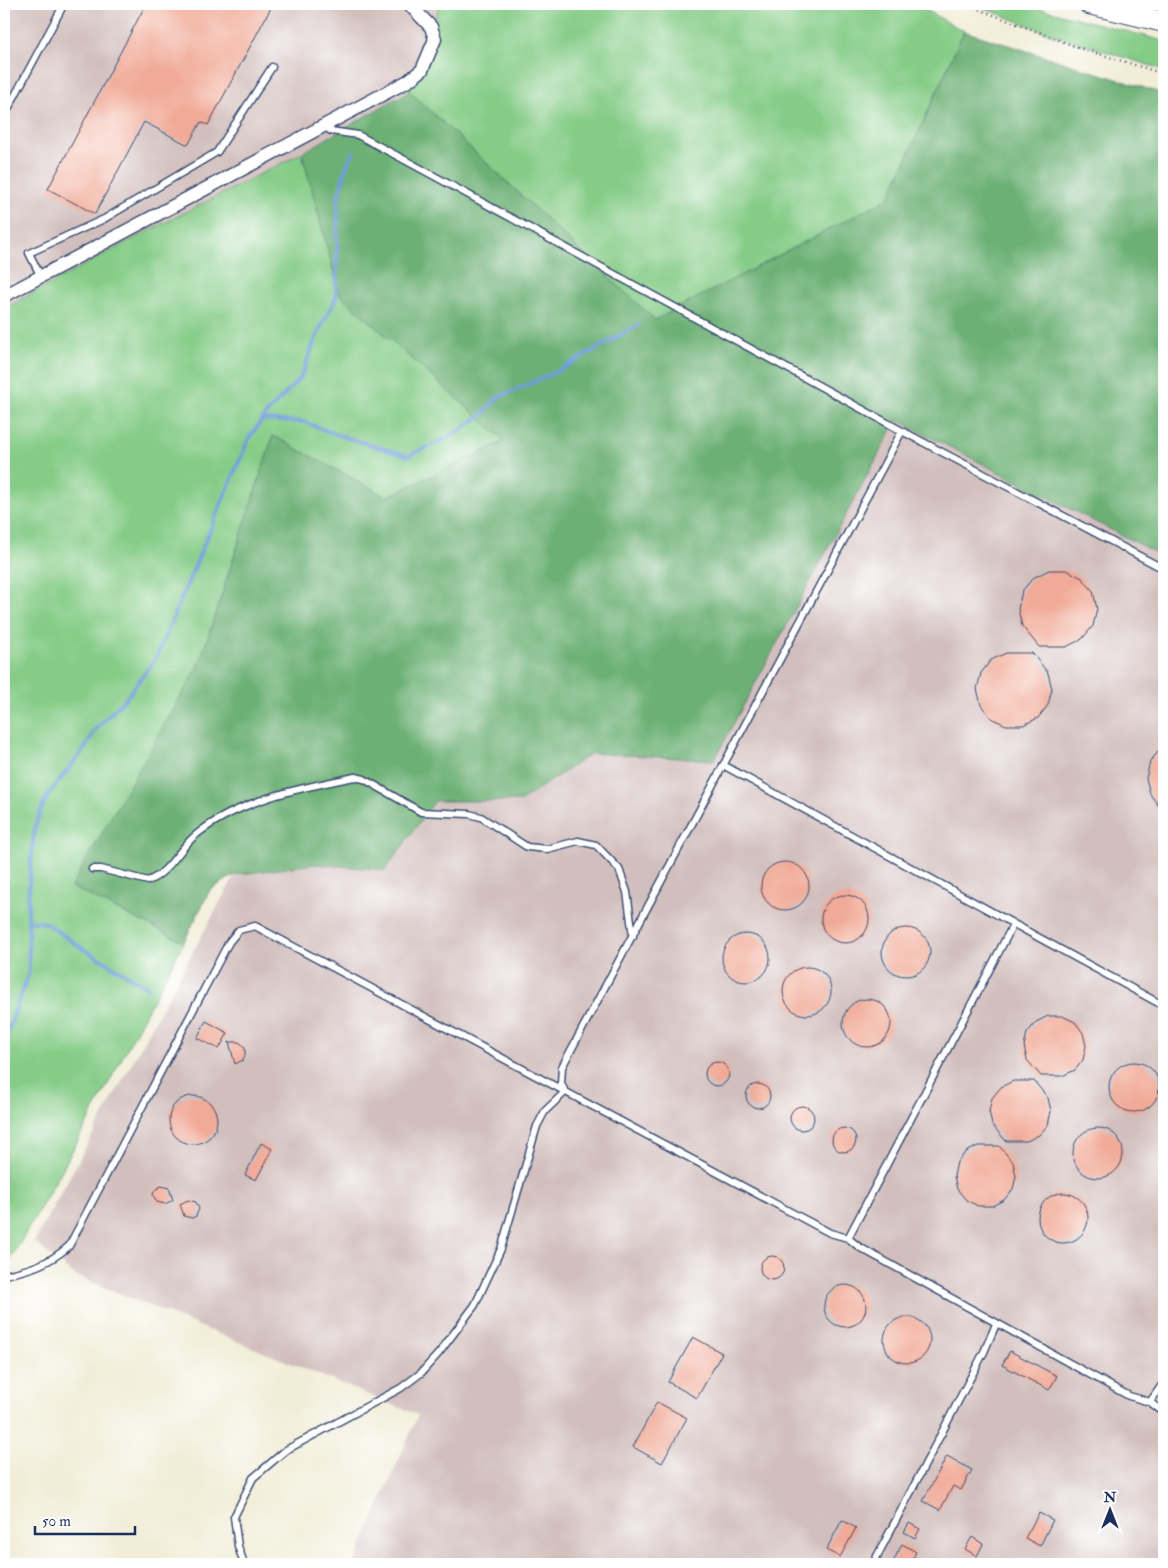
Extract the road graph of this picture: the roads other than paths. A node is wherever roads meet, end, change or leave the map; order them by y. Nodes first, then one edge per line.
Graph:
1 (64, 4) edge
2 (409, 4) edge
3 (1089, 4) edge
4 (1164, 22) edge
5 (272, 67) dead end
6 (4, 116) edge
7 (324, 126) junction
8 (41, 277) junction
9 (4, 296) edge
10 (902, 431) junction
11 (1164, 569) edge
12 (723, 765) junction
13 (92, 869) dead end
14 (1014, 925) junction
15 (633, 937) junction
16 (1164, 1006) edge
17 (565, 1092) junction
18 (848, 1238) junction
19 (4, 1275) edge
20 (996, 1324) junction
21 (1164, 1382) edge
22 (1150, 1402) junction
23 (1164, 1413) edge
24 (244, 1564) edge
25 (873, 1564) edge

1 - 6 lane
2 - 7 street
3 - 4 main road
5 - 8 lane
7 - 8 street
7 - 10 lane
8 - 9 street
10 - 11 lane
10 - 12 lane
12 - 14 lane
12 - 15 lane
13 - 15 lane
14 - 16 lane
14 - 18 lane
15 - 17 lane
17 - 18 lane
17 - 19 lane
17 - 24 lane
18 - 20 lane
20 - 22 lane
20 - 25 lane
21 - 22 lane
22 - 23 lane

